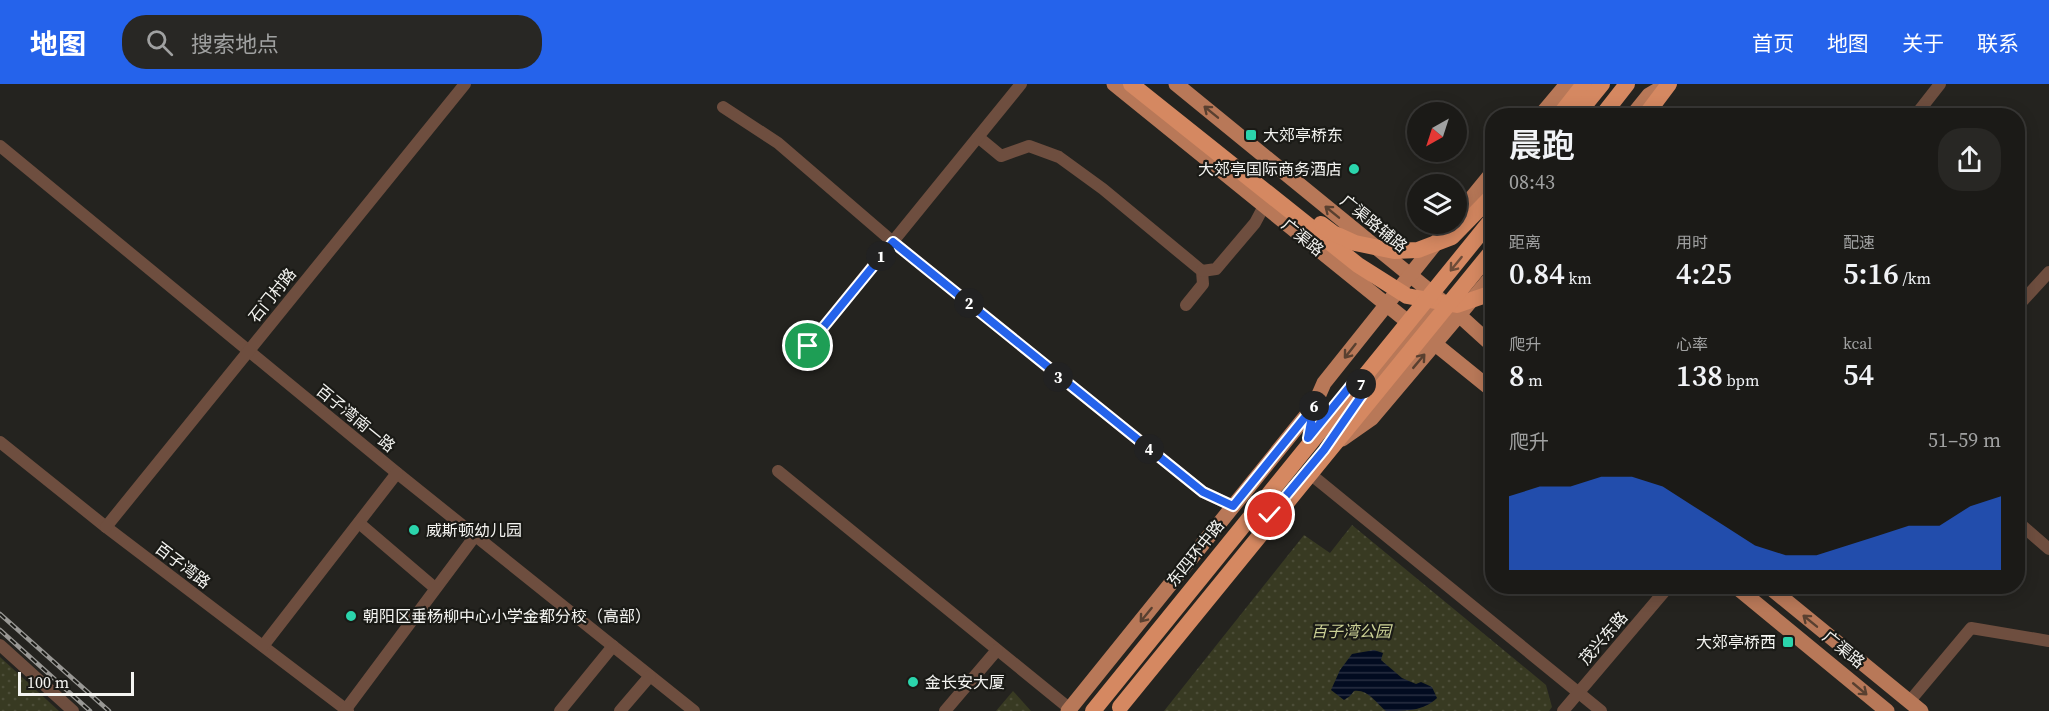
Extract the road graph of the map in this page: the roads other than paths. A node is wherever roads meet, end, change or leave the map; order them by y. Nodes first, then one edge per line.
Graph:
1 (465, 84) edge
2 (1021, 84) edge
3 (1114, 84) edge
4 (1131, 84) edge
5 (1146, 84) edge
6 (1176, 84) edge
7 (1567, 84) edge
8 (1584, 84) edge
9 (1602, 84) edge
10 (1627, 84) edge
11 (1668, 84) edge
12 (1940, 84) edge
13 (723, 108) dead end
14 (1547, 108) edge
15 (1565, 108) edge
16 (1582, 108) edge
17 (1608, 108) edge
18 (1638, 108) edge
19 (1651, 108) edge
20 (1921, 108) edge
21 (978, 137) junction
22 (0, 146) edge
23 (1485, 182) edge
24 (1485, 203) edge
25 (1467, 204) edge
26 (1264, 206) joint
27 (1485, 228) edge
28 (1443, 234) edge
29 (893, 242) junction
30 (1311, 244) junction
31 (1352, 257) junction
32 (1485, 260) edge
33 (1202, 271) junction
34 (2049, 272) edge
35 (1410, 276) junction
36 (1485, 284) edge
37 (1396, 292) junction
38 (1434, 294) junction
39 (1485, 295) edge
40 (2025, 300) edge
41 (1186, 305) dead end
42 (1386, 305) junction
43 (1459, 315) junction
44 (1415, 317) junction
45 (1485, 339) edge
46 (1434, 343) junction
47 (808, 346) dead end
48 (248, 351) junction
49 (1361, 383) junction
50 (1485, 384) edge
51 (1314, 406) junction
52 (1350, 434) junction
53 (1308, 438) junction
54 (0, 442) edge
55 (1324, 450) junction
56 (778, 471) dead end
57 (398, 473) junction
58 (1314, 477) junction
59 (1233, 506) junction
60 (358, 523) junction
61 (106, 527) junction
62 (2025, 528) edge
63 (475, 536) junction
64 (2049, 549) edge
65 (435, 588) junction
66 (1662, 594) edge
67 (1745, 594) edge
68 (1778, 594) edge
69 (2049, 641) edge
70 (0, 645) edge
71 (262, 646) junction
72 (613, 646) junction
73 (997, 650) junction
74 (650, 676) junction
75 (1578, 692) junction
76 (1915, 706) edge
77 (347, 710) edge
78 (1069, 710) edge
79 (73, 711) edge
80 (560, 711) edge
81 (620, 711) edge
82 (694, 711) edge
83 (945, 711) edge
84 (1086, 711) edge
85 (1093, 711) edge
86 (1109, 711) edge
87 (1116, 711) edge
88 (1126, 711) edge
89 (1563, 711) edge
90 (1601, 711) edge
91 (1887, 711) edge

1 - 48 street, 石门村路
2 - 21 street
3 - 30 main road, 广渠路
4 - 39 highway, 广渠路, bridge
5 - 24 highway, 广渠路, bridge
35 -> 6 main road, 广渠路辅路
7 - 14 main road
8 - 15 highway
9 - 16 highway
10 - 17 highway
11 - 18 main road
11 - 19 highway
12 - 20 street
13 - 29 street
21 - 29 street
21 - 33 street
22 - 48 street, 百子湾南一路
23 - 25 main road
26 - 31 main road
26 - 33 street
27 -> 85 highway, 东四环中路, bridge
28 - 35 main road, 东四环中路
29 - 47 street
29 - 59 street
30 - 31 main road
30 - 42 main road, 广渠路
31 - 37 main road
32 - 87 highway, bridge
33 - 41 street
34 - 40 street
35 - 37 main road, 东四环中路
35 - 38 main road
36 - 43 main road
37 - 42 main road, 东四环中路
37 - 44 main road
38 - 43 main road
38 - 44 main road, 东四环中路
42 - 44 main road, 广渠路
42 -> 51 main road, 东四环中路
43 - 44 main road
43 - 45 main road
43 - 46 main road
44 - 46 main road, 广渠路
44 - 49 main road, 东四环中路
46 - 50 main road, 广渠路
52 -> 46 main road
48 - 57 street, 百子湾南一路
48 - 61 street, 石门村路
49 - 53 main road, 东四环中路
49 - 55 main road, 东四环中路
51 - 53 main road
51 - 59 main road, 东四环中路
52 - 55 main road
52 - 58 street
53 - 84 main road, 东四环中路
54 - 61 street, 百子湾路
55 - 86 main road, 东四环中路
56 - 73 street
57 - 60 street
57 - 63 street, 百子湾南一路
58 - 75 street
58 - 88 street
59 -> 78 main road, 东四环中路
60 - 65 street
60 - 71 street
61 - 71 street, 百子湾路
62 - 64 street
63 - 65 street
63 - 72 street, 百子湾南一路
65 - 77 street
66 - 75 street, 茂兴东路
67 -> 91 main road, 广渠路
76 -> 68 main road, 广渠路
69 - 76 street
70 - 79 street
71 - 77 street, 百子湾路
72 - 74 street, 百子湾南一路
72 - 80 street
73 - 78 street
73 - 83 street
74 - 81 street
74 - 82 street, 百子湾南一路
75 - 89 street, 茂兴东路
75 - 90 street

